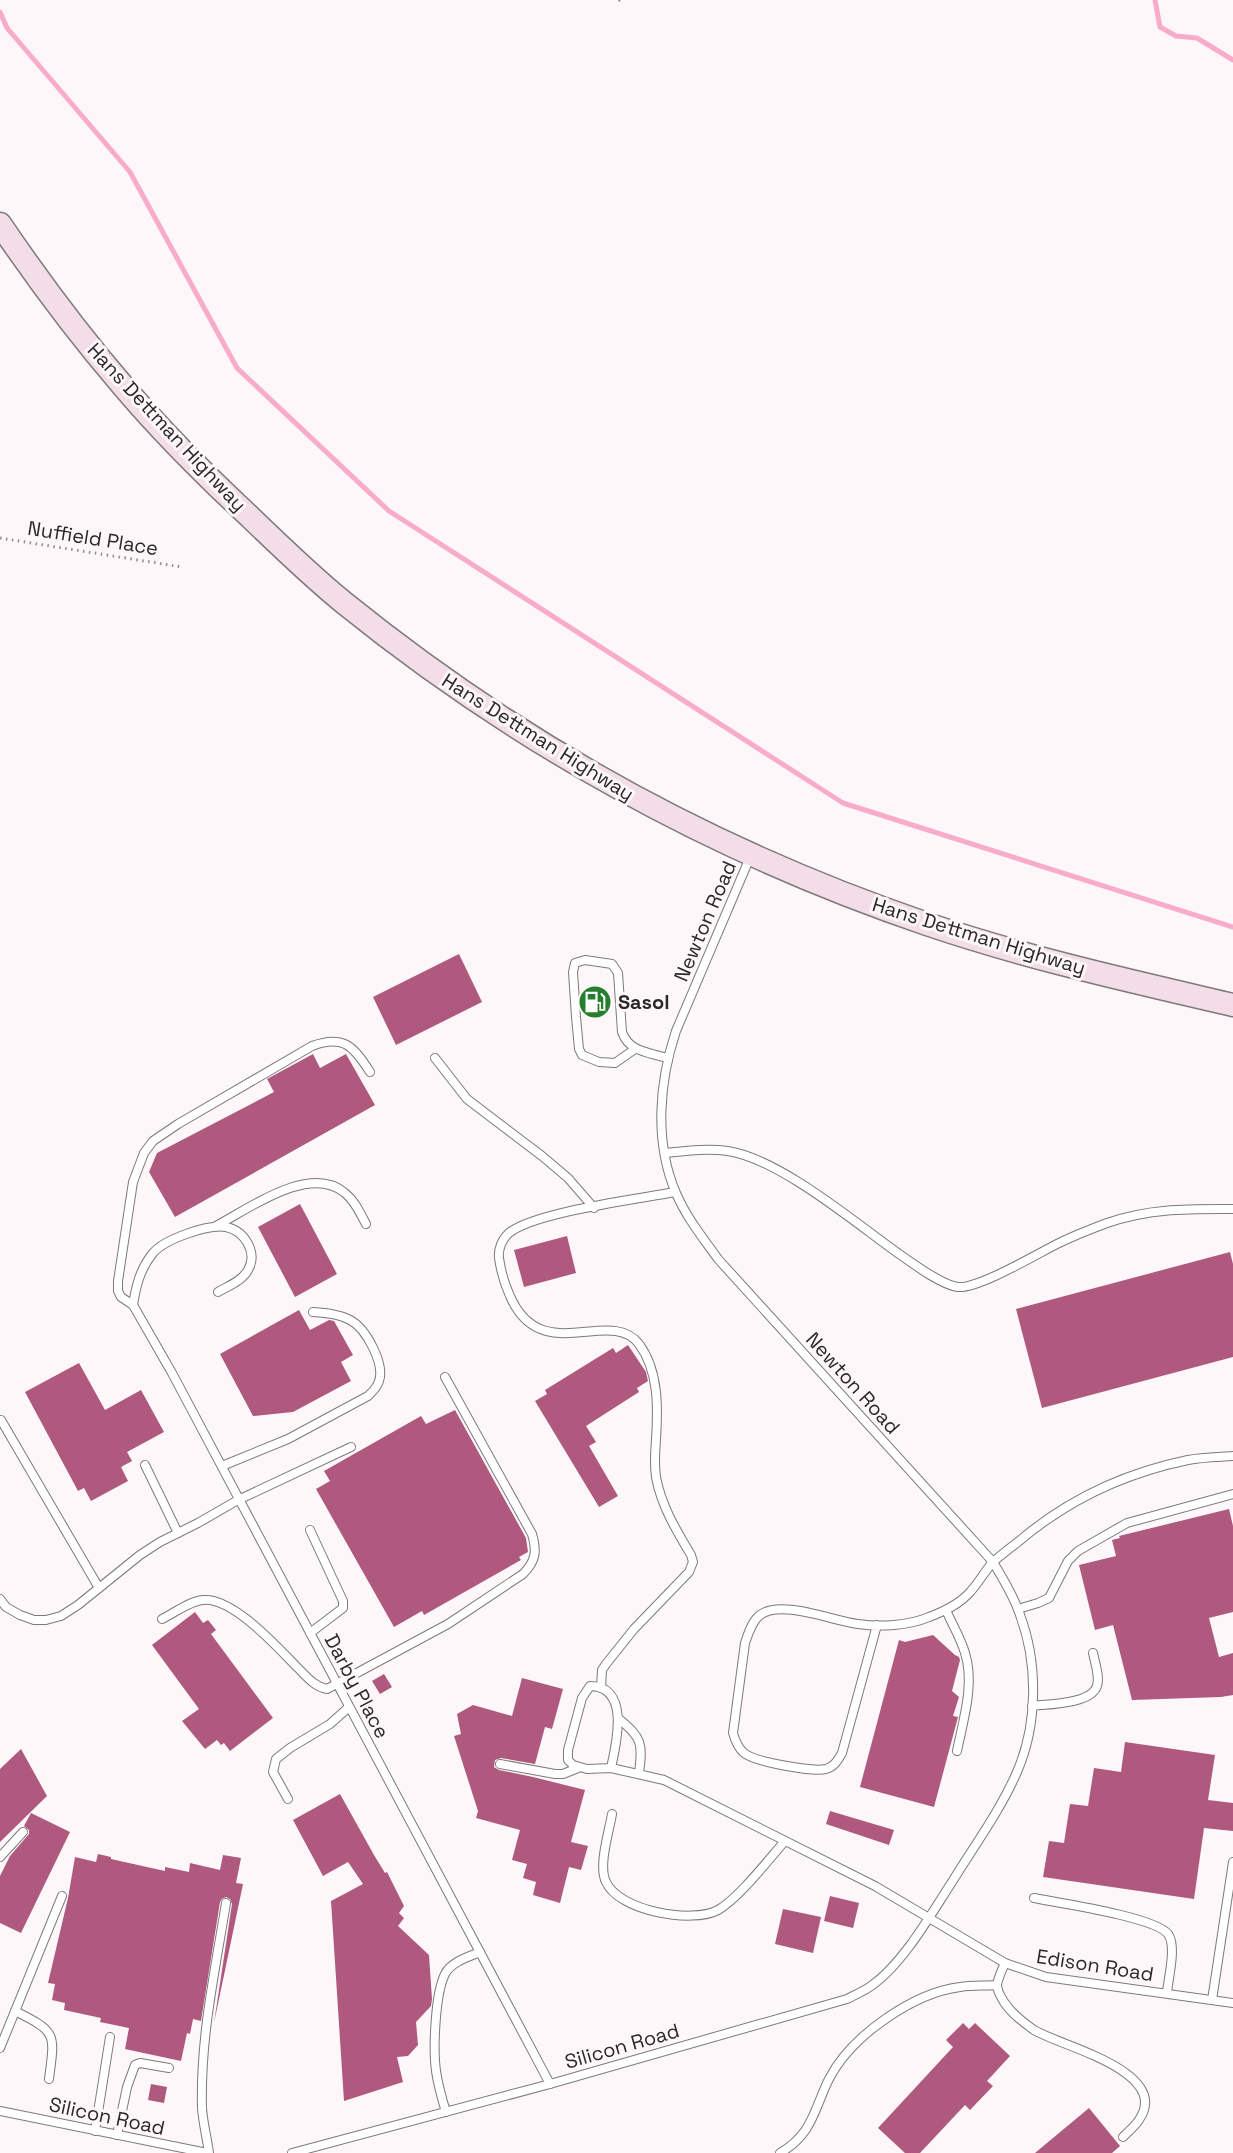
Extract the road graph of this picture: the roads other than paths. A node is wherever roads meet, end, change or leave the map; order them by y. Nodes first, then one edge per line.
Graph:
1 (0, 224) edge
2 (751, 855) junction
3 (1233, 1005) edge
4 (635, 1049) junction
5 (435, 1058) dead end
6 (667, 1058) junction
7 (370, 1072) dead end
8 (664, 1153) junction
9 (675, 1192) junction
10 (594, 1208) junction
11 (1233, 1209) edge
12 (366, 1224) dead end
13 (215, 1227) junction
14 (218, 1292) dead end
15 (133, 1305) junction
16 (313, 1312) dead end
17 (445, 1377) dead end
18 (1, 1420) edge
19 (351, 1447) dead end
20 (1233, 1456) edge
21 (145, 1465) dead end
22 (222, 1467) junction
23 (1233, 1494) edge
24 (238, 1500) junction
25 (310, 1530) dead end
26 (178, 1533) junction
27 (993, 1562) junction
28 (99, 1588) junction
29 (0, 1599) edge
30 (1018, 1609) junction
31 (946, 1611) junction
32 (162, 1619) dead end
33 (877, 1625) junction
34 (310, 1633) junction
35 (1093, 1653) dead end
36 (338, 1685) junction
37 (601, 1688) junction
38 (1032, 1706) junction
39 (349, 1707) junction
40 (618, 1718) junction
41 (957, 1752) dead end
42 (500, 1764) dead end
43 (578, 1767) junction
44 (611, 1768) junction
45 (639, 1773) junction
46 (288, 1799) dead end
47 (612, 1814) dead end
48 (23, 1832) dead end
49 (785, 1841) junction
50 (0, 1857) edge
51 (1233, 1862) edge
52 (62, 1896) dead end
53 (1034, 1898) dead end
54 (226, 1903) dead end
55 (928, 1918) junction
56 (480, 1952) junction
57 (1005, 1963) junction
58 (997, 1985) junction
59 (1167, 1994) junction
60 (1212, 2000) junction
61 (1233, 2003) edge
62 (15, 2011) junction
63 (110, 2037) dead end
64 (0, 2048) edge
65 (169, 2068) dead end
66 (49, 2079) dead end
67 (550, 2084) junction
68 (0, 2111) edge
69 (446, 2112) junction
70 (95, 2131) junction
71 (117, 2135) junction
72 (1123, 2136) dead end
73 (321, 2149) edge
74 (174, 2150) edge
75 (208, 2153) edge
76 (292, 2153) edge
77 (780, 2153) edge

1 - 2 street, Hans Dettman Highway
2 - 3 street, Hans Dettman Highway
2 - 6 lane, Newton Road
4 - 4 lane
4 - 6 lane
5 - 10 lane
6 - 8 lane, Newton Road
7 - 15 lane, Darby Place
8 - 9 lane, Newton Road
8 - 11 lane
9 - 10 lane
9 - 27 lane, Newton Road
10 - 37 lane
12 - 13 lane
13 - 14 lane
13 - 15 lane
15 - 22 lane, Darby Place
16 - 22 lane
17 - 36 lane
18 - 28 lane
19 - 24 lane
20 - 27 lane
21 - 26 lane
22 - 24 lane, Darby Place
23 - 30 lane
24 - 26 lane
24 - 34 lane, Darby Place
25 - 34 lane
26 - 28 lane
27 - 30 lane, Newton Road
27 - 31 lane
28 - 29 lane
30 - 38 lane, Newton Road
31 - 33 lane
31 - 41 lane
32 - 36 lane
33 - 33 lane
34 - 36 lane, Darby Place
35 - 38 lane
36 - 39 lane, Darby Place
37 - 40 lane
37 - 43 lane
38 - 55 lane, Newton Road
39 - 46 lane
39 - 56 lane, Darby Place
40 - 44 lane
40 - 45 lane
42 - 43 lane, Edison Road
43 - 44 lane, Edison Road
44 - 45 lane, Edison Road
45 - 49 lane, Edison Road
47 - 49 lane
48 - 50 lane
49 - 55 lane, Edison Road
51 - 60 lane
52 - 62 lane
53 - 59 lane
54 - 75 lane
55 - 57 lane, Edison Road
55 - 67 lane, Silicon Road
56 - 67 lane, Darby Place
56 - 69 lane
57 - 58 lane
57 - 59 lane, Edison Road
58 - 72 lane
58 - 77 lane
59 - 60 lane, Edison Road
60 - 61 lane, Edison Road
62 - 64 lane
62 - 66 lane
63 - 70 lane
65 - 71 lane
67 - 69 lane, Silicon Road
68 - 70 lane, Silicon Road
69 - 73 lane, Silicon Road
70 - 71 lane, Silicon Road
71 - 74 lane, Silicon Road
73 - 76 lane, Silicon Road
74 - 75 lane, Silicon Road

